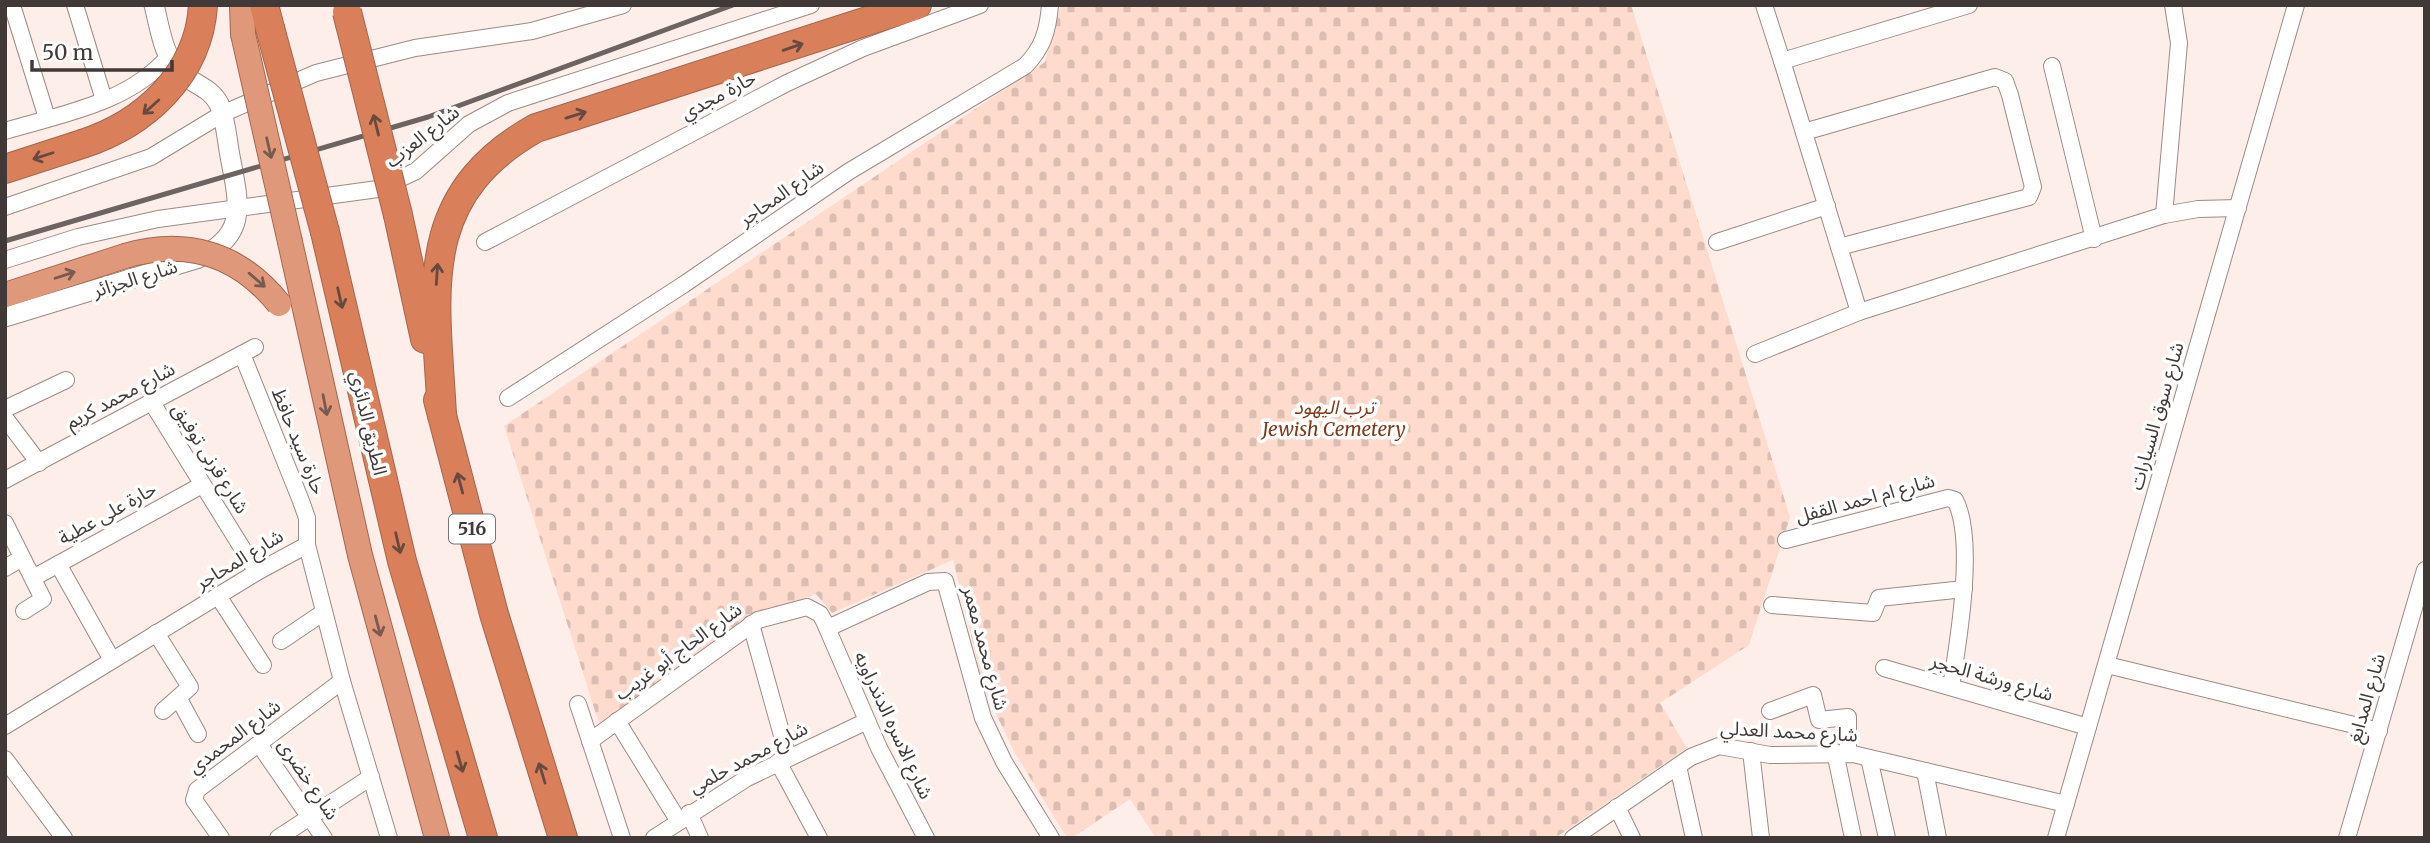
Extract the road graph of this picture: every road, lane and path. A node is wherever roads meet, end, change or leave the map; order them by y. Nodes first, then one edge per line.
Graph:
1 (12, 5) edge
2 (75, 5) edge
3 (154, 5) edge
4 (203, 5) edge
5 (242, 5) edge
6 (623, 5) edge
7 (811, 5) edge
8 (917, 5) edge
9 (980, 5) edge
10 (1050, 5) edge
11 (1764, 5) edge
12 (1969, 5) edge
13 (2173, 5) edge
14 (2296, 5) edge
15 (346, 9) edge
16 (267, 17) edge
17 (169, 56) junction
18 (1782, 61) junction
19 (2052, 66) dead end
20 (104, 100) junction
21 (222, 114) junction
22 (47, 118) junction
23 (5, 131) edge
24 (1804, 132) junction
25 (5, 169) edge
26 (1827, 206) junction
27 (5, 207) edge
28 (240, 208) junction
29 (2238, 208) junction
30 (2164, 215) junction
31 (2094, 239) junction
32 (485, 242) dead end
33 (1717, 242) dead end
34 (1839, 247) junction
35 (5, 260) edge
36 (5, 295) edge
37 (1860, 312) junction
38 (5, 317) edge
39 (248, 351) joint
40 (1755, 354) dead end
41 (317, 362) junction
42 (66, 380) dead end
43 (508, 398) dead end
44 (151, 401) junction
45 (5, 408) edge
46 (442, 415) junction
47 (5, 418) edge
48 (39, 463) junction
49 (5, 480) edge
50 (202, 485) junction
51 (5, 523) edge
52 (1786, 540) dead end
53 (307, 545) junction
54 (22, 558) junction
55 (58, 564) junction
56 (5, 568) edge
57 (2425, 570) edge
58 (257, 572) junction
59 (33, 578) junction
60 (1964, 589) junction
61 (218, 596) junction
62 (1772, 605) dead end
63 (24, 611) dead end
64 (324, 611) junction
65 (751, 624) junction
66 (828, 628) junction
67 (156, 633) junction
68 (281, 641) dead end
69 (112, 660) junction
70 (263, 665) dead end
71 (2108, 665) junction
72 (1884, 668) dead end
73 (342, 681) junction
74 (1951, 687) junction
75 (179, 699) junction
76 (578, 704) dead end
77 (163, 711) dead end
78 (1770, 711) dead end
79 (617, 721) junction
80 (867, 721) junction
81 (5, 726) edge
82 (2088, 727) junction
83 (2379, 731) junction
84 (198, 734) dead end
85 (590, 741) junction
86 (259, 744) junction
87 (1751, 751) junction
88 (1842, 753) junction
89 (1869, 758) junction
90 (5, 759) edge
91 (783, 760) junction
92 (1678, 766) junction
93 (1925, 771) junction
94 (371, 776) junction
95 (2066, 804) junction
96 (1617, 807) junction
97 (309, 817) junction
98 (683, 817) junction
99 (1580, 836) edge
100 (64, 838) edge
101 (221, 838) edge
102 (278, 838) edge
103 (324, 838) edge
104 (390, 838) edge
105 (437, 838) edge
106 (483, 838) edge
107 (563, 838) edge
108 (622, 838) edge
109 (654, 838) edge
110 (700, 838) edge
111 (819, 838) edge
112 (926, 838) edge
113 (1051, 838) edge
114 (1632, 838) edge
115 (1694, 838) edge
116 (1761, 838) edge
117 (1853, 838) edge
118 (1887, 838) edge
119 (1938, 838) edge
120 (2056, 838) edge
121 (2347, 838) edge

1 - 22 street
2 - 20 street
3 - 17 street
4 -> 25 highway, bridge
5 -> 41 highway, bridge
6 - 21 street
7 - 28 street, شارع العزب
46 -> 8 highway
9 - 32 street, حارة مجدي
10 - 43 street, شارع المحاجر
11 - 18 street
12 - 18 street
13 - 30 street
14 - 29 street, شارع سوق السيارات
46 -> 15 highway, 516, bridge
16 -> 106 highway, الطريق الدائري, bridge
17 - 20 street
17 - 21 street
18 - 24 street
19 - 31 street
20 - 22 street
21 - 27 street
21 - 28 street
22 - 23 street
24 - 26 street
24 - 34 street
26 - 33 street
26 - 34 street
28 - 35 street, شارع العزب
28 - 38 street, شارع الجزائر
29 - 30 street
29 - 71 street, شارع سوق السيارات
30 - 31 street
31 - 37 street
34 - 37 street
36 -> 41 highway, bridge
37 - 40 street
39 - 44 street, شارع محمد كريم
39 - 53 street, حارة سيد حافظ
41 -> 105 highway
42 - 45 street
44 - 48 street, شارع محمد كريم
44 - 50 street, شارع قرنى توفيق
107 -> 46 highway, 516
47 - 48 street
48 - 49 street, شارع محمد كريم
50 - 55 street, حارة على عطية
50 - 58 street, شارع قرنى توفيق
51 - 54 street
52 - 60 street, شارع ام احمد القفل
53 - 58 street, شارع المحاجر
53 - 64 street, شارع المحاجر
54 - 56 street
54 - 59 street
55 - 59 street, حارة على عطية
55 - 69 street
57 - 83 street, شارع المدابغ
58 - 61 street, شارع المحاجر
59 - 63 street
60 - 62 street
60 - 74 street
61 - 67 street, شارع المحاجر
61 - 70 street
64 - 68 street
64 - 73 street, شارع المحاجر
65 - 66 street, شارع الحاج أبو غريب
65 - 79 street, شارع الحاج أبو غريب
65 - 91 street
66 - 80 street, شارع الاسره الدندراويه
66 - 113 street, شارع محمد معمر
67 - 69 street, شارع المحاجر
67 - 75 street
69 - 81 street, شارع المحاجر
71 - 82 street, شارع سوق السيارات
71 - 83 street
72 - 74 street, شارع ورشة الحجر
73 - 86 street, شارع المحمدي
73 - 94 street, شارع المحاجر
74 - 82 street, شارع ورشة الحجر
75 - 77 street
75 - 84 street
76 - 85 street
78 - 88 street
79 - 85 street, شارع الحاج أبو غريب
79 - 98 street
80 - 91 street, شارع محمد حلمي
80 - 112 street, شارع الاسره الدندراويه
82 - 95 street, شارع سوق السيارات
83 - 121 street, شارع المدابغ
85 - 108 street
86 - 97 street, شارع خضرى
86 - 101 street, شارع المحمدي
87 - 88 street, شارع محمد العدلي
87 - 92 street, شارع محمد العدلي
87 - 116 street
88 - 89 street, شارع محمد العدلي
88 - 117 street
89 - 93 street, شارع محمد العدلي
89 - 118 street
90 - 100 street
91 - 98 street, شارع محمد حلمي
91 - 111 street
92 - 96 street, شارع محمد العدلي
92 - 115 street
93 - 95 street, شارع محمد العدلي
93 - 119 street
94 - 97 street
94 - 104 street, شارع المحاجر
95 - 120 street, شارع سوق السيارات
96 - 99 street, شارع محمد العدلي
96 - 114 street
97 - 102 street
97 - 103 street, شارع خضرى
98 - 109 street, شارع محمد حلمي
98 - 110 street

